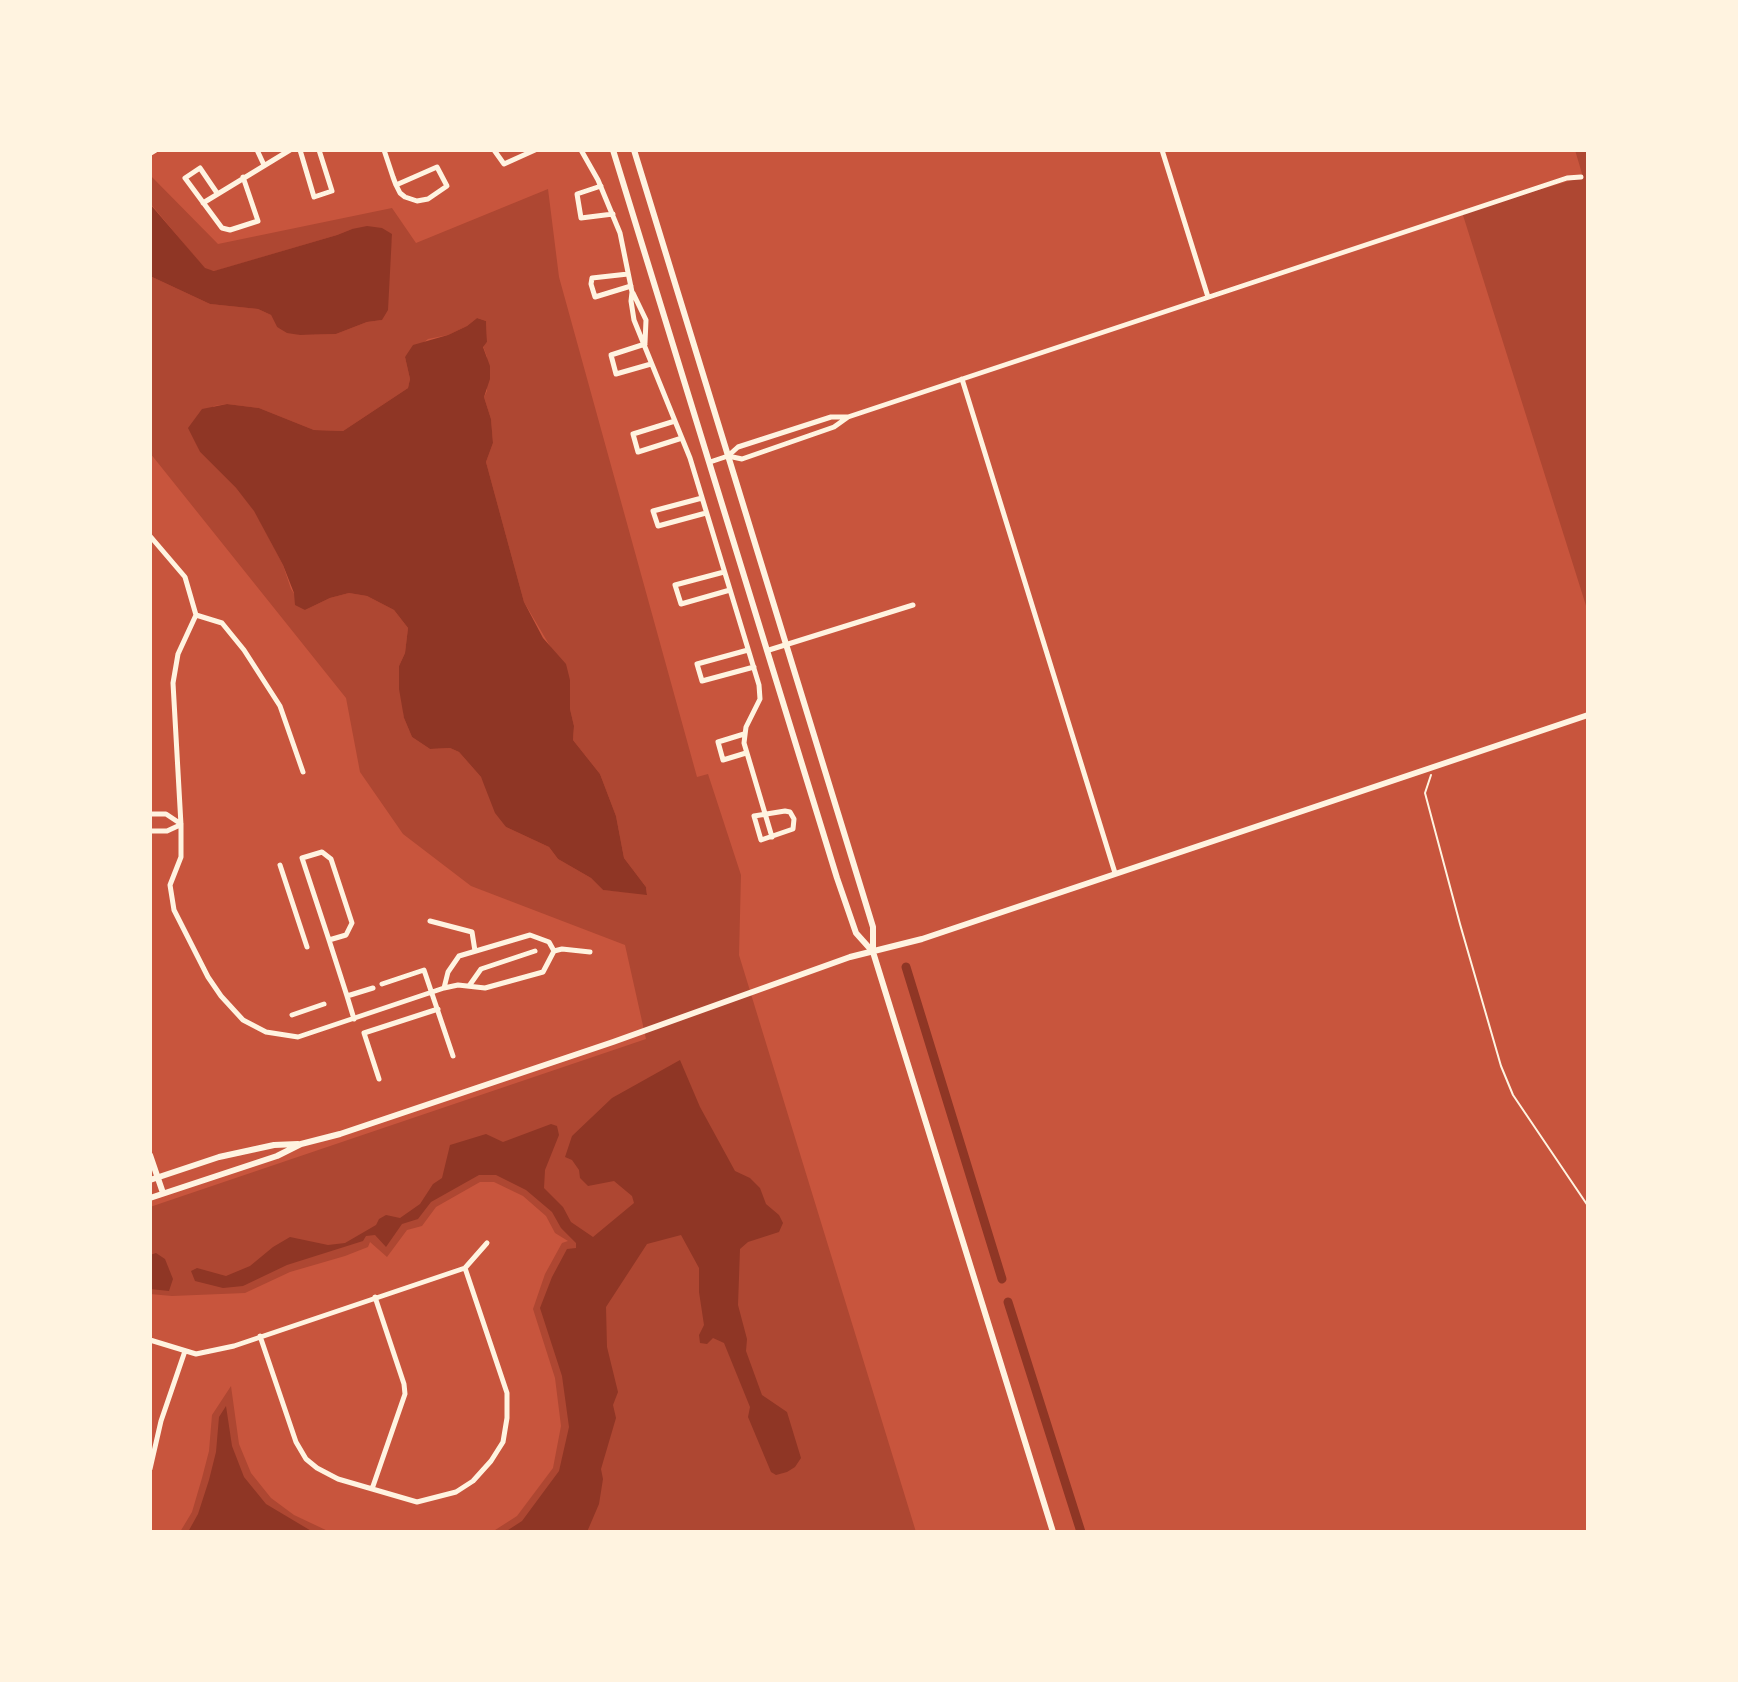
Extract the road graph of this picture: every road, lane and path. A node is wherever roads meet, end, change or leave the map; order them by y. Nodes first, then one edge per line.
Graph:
1 (257, 150) edge
2 (290, 150) edge
3 (300, 150) edge
4 (319, 150) edge
5 (384, 150) edge
6 (494, 150) edge
7 (516, 150) edge
8 (535, 150) edge
9 (581, 150) edge
10 (613, 150) edge
11 (634, 150) edge
12 (280, 152) edge
13 (1162, 152) edge
14 (520, 158) junction
15 (264, 165) junction
16 (243, 177) junction
17 (1581, 177) dead end
18 (396, 185) junction
19 (601, 186) junction
20 (217, 193) junction
21 (203, 203) junction
22 (613, 214) junction
23 (628, 274) junction
24 (632, 289) junction
25 (1208, 297) junction
26 (645, 344) junction
27 (651, 364) junction
28 (962, 379) junction
29 (848, 417) junction
30 (675, 421) junction
31 (682, 438) junction
32 (728, 456) junction
33 (710, 462) junction
34 (702, 498) junction
35 (706, 513) junction
36 (150, 536) edge
37 (724, 572) junction
38 (730, 590) junction
39 (913, 605) dead end
40 (196, 615) junction
41 (787, 644) junction
42 (748, 650) junction
43 (769, 650) junction
44 (754, 667) junction
45 (1588, 715) edge
46 (744, 734) junction
47 (746, 753) junction
48 (1434, 767) junction
49 (303, 772) dead end
50 (765, 813) junction
51 (150, 814) edge
52 (181, 825) junction
53 (150, 831) edge
54 (772, 837) junction
55 (280, 865) dead end
56 (1115, 873) junction
57 (430, 921) dead end
58 (329, 940) junction
59 (307, 947) dead end
60 (475, 951) junction
61 (535, 951) dead end
62 (554, 951) junction
63 (590, 952) dead end
64 (873, 952) junction
65 (382, 984) dead end
66 (469, 986) junction
67 (373, 988) dead end
68 (444, 988) junction
69 (432, 993) junction
70 (347, 996) junction
71 (324, 1004) dead end
72 (438, 1009) junction
73 (292, 1015) dead end
74 (354, 1019) junction
75 (453, 1056) dead end
76 (379, 1079) dead end
77 (301, 1144) junction
78 (150, 1155) edge
79 (154, 1179) edge
80 (163, 1193) junction
81 (150, 1198) edge
82 (1588, 1206) edge
83 (487, 1243) dead end
84 (465, 1268) junction
85 (375, 1297) junction
86 (260, 1336) junction
87 (150, 1340) edge
88 (185, 1351) junction
89 (150, 1469) edge
90 (372, 1489) junction
91 (1053, 1532) edge

1 - 15 street
2 - 12 street
3 - 4 street
5 - 18 street
6 - 14 street
7 - 14 street
8 - 14 street
9 - 19 street
10 - 33 street
11 - 32 street
12 - 15 street
13 - 25 street
15 - 16 street
16 - 20 street
16 - 21 street
17 - 25 street
18 - 18 street
19 - 22 street
19 - 22 street
20 - 21 street
20 - 21 street
22 - 23 street
23 - 24 street
23 - 24 street
24 - 26 street
24 - 26 street
25 - 28 street
26 - 27 street
26 - 27 street
27 - 30 street
28 - 29 street
28 - 56 street
29 - 32 street
29 - 32 street
30 - 31 street
30 - 31 street
31 - 34 street
32 - 33 street
32 - 41 street
33 - 43 street
34 - 35 street
34 - 35 street
35 - 37 street
36 - 40 street
37 - 38 street
37 - 38 street
38 - 42 street
39 - 41 street
40 - 49 street
40 - 52 street
41 - 43 street
41 - 64 street
42 - 44 street
42 - 44 street
43 - 64 street
44 - 46 street
45 - 48 street
46 - 47 street
46 - 47 street
47 - 50 street
48 - 56 street
48 - 82 path
50 - 54 street
50 - 54 street
50 - 54 street
51 - 52 street
52 - 53 street
52 - 74 street
55 - 59 street
56 - 64 street
57 - 60 street
58 - 58 street
58 - 70 street
60 - 62 street
60 - 68 street
61 - 66 street
62 - 63 street
62 - 66 street
64 - 77 street
64 - 91 street
65 - 69 street
66 - 68 street
67 - 70 street
68 - 69 street
69 - 72 street
69 - 74 street
70 - 74 street
71 - 73 street
72 - 75 street
72 - 76 street
77 - 79 street
77 - 80 street
78 - 79 street
79 - 80 street
80 - 81 street
83 - 84 street
84 - 85 street
84 - 90 street
85 - 86 street
85 - 90 street
86 - 88 street
86 - 90 street
87 - 88 street
88 - 89 street

